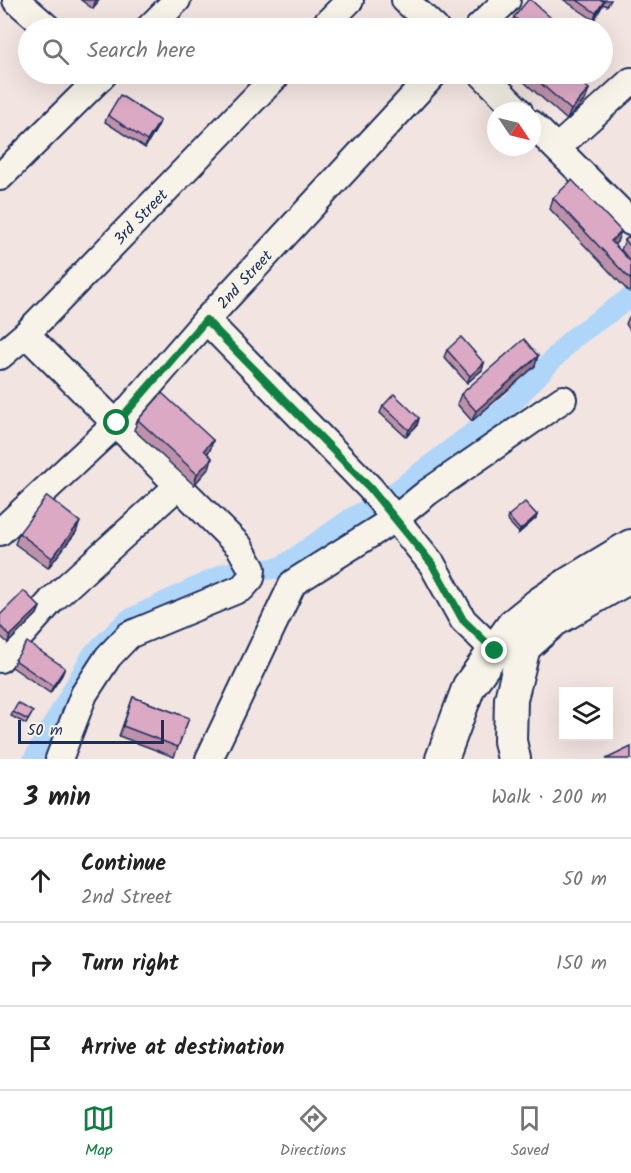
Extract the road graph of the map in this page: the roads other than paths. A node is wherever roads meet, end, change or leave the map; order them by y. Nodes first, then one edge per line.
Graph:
1 (16, 0) edge
2 (177, 0) edge
3 (350, 0) edge
4 (405, 0) edge
5 (507, 0) edge
6 (37, 18) edge
7 (159, 18) edge
8 (332, 18) edge
9 (424, 18) edge
10 (488, 18) edge
11 (631, 81) edge
12 (92, 84) edge
13 (268, 84) edge
14 (425, 84) edge
15 (492, 84) edge
16 (510, 102) edge
17 (541, 133) edge
18 (557, 148) junction
19 (0, 177) edge
20 (631, 222) edge
21 (206, 320) junction
22 (26, 334) junction
23 (0, 356) edge
24 (562, 399) dead end
25 (117, 423) junction
26 (178, 484) junction
27 (392, 514) junction
28 (0, 532) edge
29 (631, 546) edge
30 (631, 576) edge
31 (495, 651) junction
32 (0, 659) edge
33 (59, 759) edge
34 (209, 759) edge
35 (442, 759) edge
36 (514, 759) edge

1 - 6 street
2 - 7 street
3 - 8 street
4 - 9 street
5 - 10 street
11 - 18 street
12 - 19 street
13 - 22 street, 3rd Street
14 - 21 street, 2nd Street
15 - 16 street
17 - 18 street
18 - 20 street
21 - 25 street, 2nd Street
21 - 27 street
22 - 23 street, 3rd Street
22 - 25 street
24 - 27 street
25 - 26 street
25 - 28 street, 2nd Street
26 - 32 street
26 - 33 street
27 - 31 street
27 - 34 street
29 - 31 main road
30 - 36 main road
31 - 35 main road

